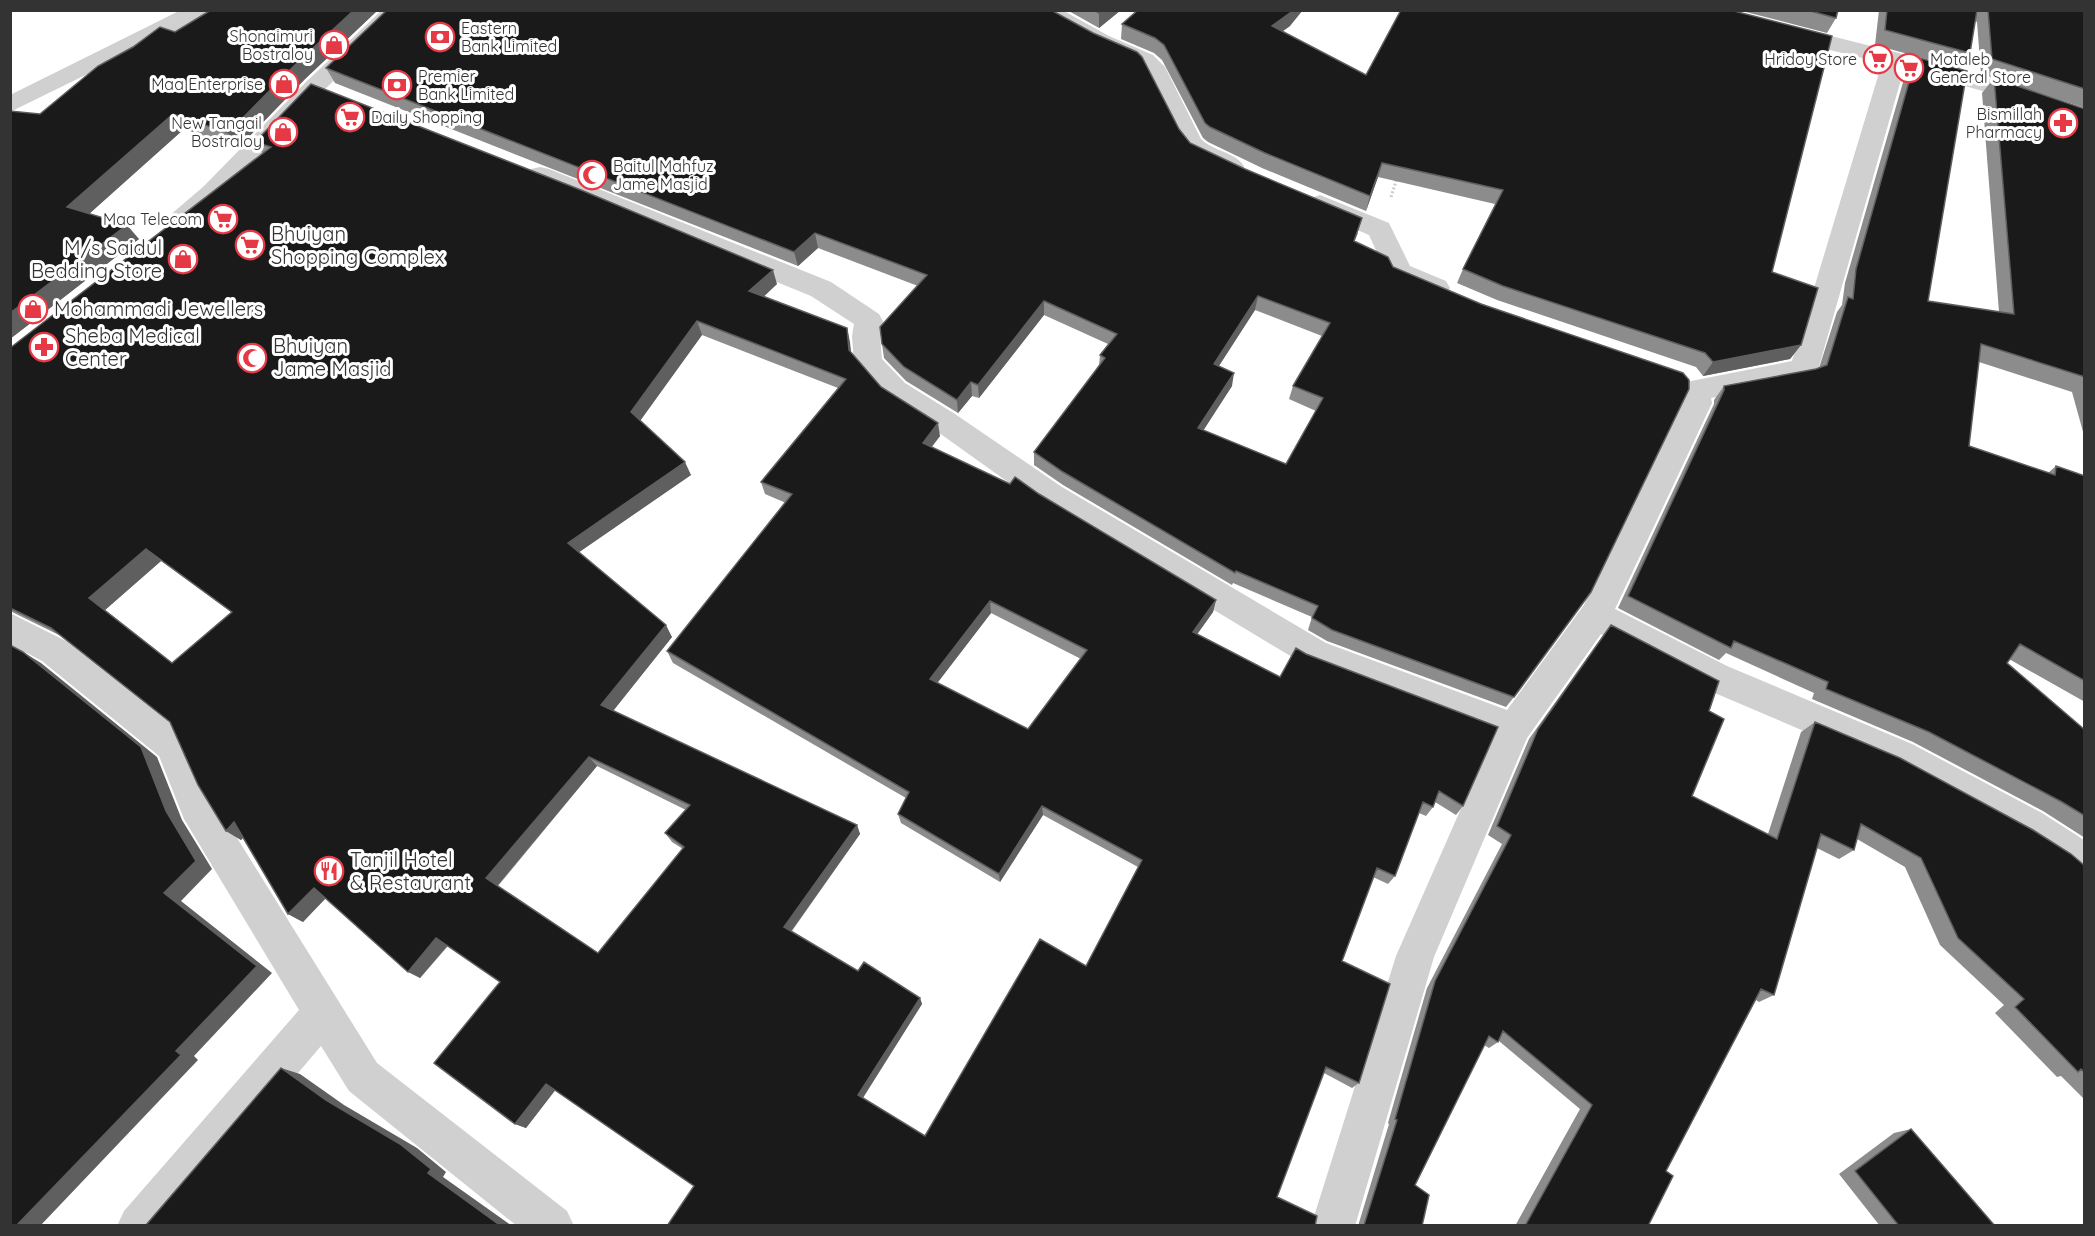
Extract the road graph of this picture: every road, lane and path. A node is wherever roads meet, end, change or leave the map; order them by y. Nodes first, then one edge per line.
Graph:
1 (200, 10) edge
2 (396, 10) edge
3 (1044, 10) edge
4 (1698, 10) edge
5 (1895, 59) junction
6 (315, 86) junction
7 (347, 99) edge
8 (10, 105) edge
9 (2085, 117) edge
10 (510, 163) edge
11 (1252, 176) edge
12 (1397, 176) edge
13 (1293, 193) edge
14 (1380, 229) junction
15 (162, 237) edge
16 (1453, 295) edge
17 (1596, 615) junction
18 (10, 627) edge
19 (1514, 728) junction
20 (2085, 864) edge
21 (323, 1012) junction
22 (140, 1226) edge
23 (552, 1226) edge
24 (1333, 1226) edge

1 - 8 street
2 - 6 street
3 - 11 street
4 - 5 street
5 - 9 street
5 - 17 street
6 - 7 street
6 - 15 street
10 - 19 street
12 - 14 path
13 - 14 street
14 - 16 street
17 - 19 street
17 - 20 street
18 - 21 street
19 - 24 street
21 - 22 street
21 - 23 street

